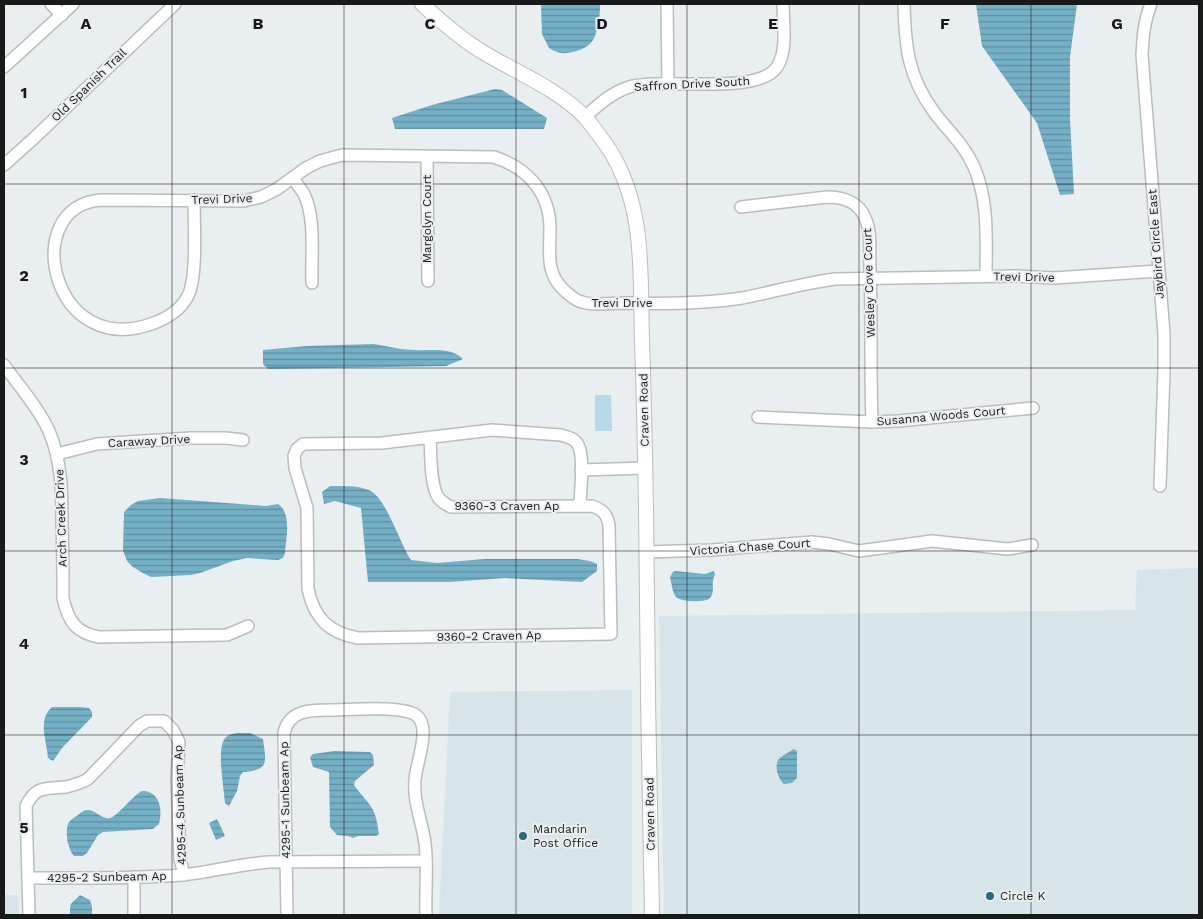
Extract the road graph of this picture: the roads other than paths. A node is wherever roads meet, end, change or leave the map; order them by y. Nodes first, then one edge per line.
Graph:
1 (51, 4) edge
2 (73, 4) edge
3 (175, 4) edge
4 (422, 4) edge
5 (667, 4) edge
6 (783, 4) edge
7 (904, 4) edge
8 (1151, 4) edge
9 (62, 15) junction
10 (4, 67) edge
11 (668, 84) junction
12 (585, 117) junction
13 (427, 157) junction
14 (4, 165) edge
15 (293, 178) junction
16 (194, 200) junction
17 (741, 207) dead end
18 (1158, 271) junction
19 (986, 276) junction
20 (870, 278) junction
21 (428, 281) dead end
22 (312, 283) dead end
23 (641, 303) junction
24 (4, 365) edge
25 (1033, 408) dead end
26 (758, 417) dead end
27 (872, 422) junction
28 (430, 437) junction
29 (243, 440) dead end
30 (57, 454) junction
31 (645, 468) junction
32 (581, 470) junction
33 (1160, 486) dead end
34 (580, 506) junction
35 (1032, 546) dead end
36 (646, 552) junction
37 (248, 626) dead end
38 (426, 861) junction
39 (286, 862) junction
40 (184, 875) junction
41 (134, 877) junction
42 (28, 878) junction
43 (29, 915) edge
44 (134, 915) edge
45 (287, 915) edge
46 (426, 915) edge
47 (652, 915) edge

1 - 9 street
2 - 9 street
3 - 14 street, Old Spanish Trail
4 - 12 street, Craven Road
5 - 11 street
6 - 11 street, Saffron Drive South
7 - 19 street
8 - 18 street, Jaybird Circle East
9 - 10 street
11 - 12 street, Saffron Drive South
12 - 23 street, Craven Road
13 - 15 street, Trevi Drive
13 - 21 street, Margolyn Court
13 - 23 street, Trevi Drive
15 - 16 street, Trevi Drive
15 - 22 street
16 - 16 street, Trevi Drive
17 - 20 street, Wesley Cove Court
18 - 19 street, Trevi Drive
18 - 33 street, Jaybird Circle East
19 - 20 street, Trevi Drive
20 - 23 street, Trevi Drive
20 - 27 street, Wesley Cove Court
23 - 31 street, Craven Road
24 - 30 street, Arch Creek Drive
25 - 27 street, Susanna Woods Court
26 - 27 street, Susanna Woods Court
28 - 32 street, 9360-2 Craven Ap
28 - 34 street, 9360-3 Craven Ap
28 - 34 street, 9360-2 Craven Ap
29 - 30 street, Caraway Drive
30 - 37 street, Arch Creek Drive
31 - 32 street
31 - 36 street, Craven Road
32 - 34 street, 9360-2 Craven Ap
35 - 36 street, Victoria Chase Court
36 - 47 street, Craven Road
38 - 39 street, 4295-2 Sunbeam Ap
38 - 39 street, 4295-1 Sunbeam Ap
38 - 46 street, 4295-1 Sunbeam Ap
39 - 40 street, 4295-2 Sunbeam Ap
39 - 45 street, 4295-1 Sunbeam Ap
40 - 41 street, 4295-2 Sunbeam Ap
40 - 42 street, 4295-4 Sunbeam Ap
41 - 42 street, 4295-2 Sunbeam Ap
41 - 44 street
42 - 43 street, 4295-4 Sunbeam Ap

